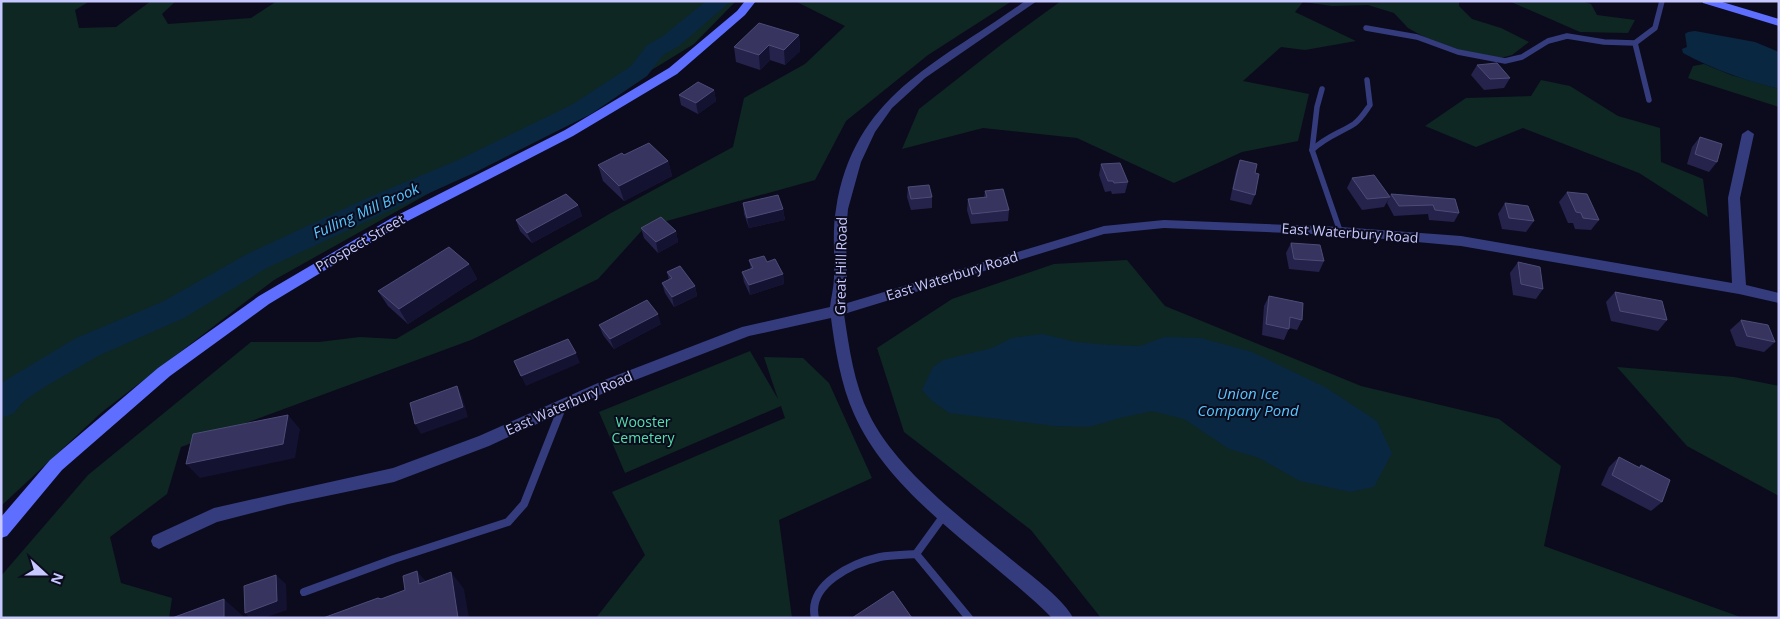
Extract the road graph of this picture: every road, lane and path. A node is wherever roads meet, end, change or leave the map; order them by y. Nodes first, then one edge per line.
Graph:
1 (751, 1) edge
2 (1032, 1) edge
3 (1662, 1) edge
4 (1707, 1) edge
5 (1779, 23) edge
6 (1366, 28) dead end
7 (1635, 43) junction
8 (1366, 80) dead end
9 (1322, 89) dead end
10 (1649, 100) dead end
11 (1748, 134) dead end
12 (1312, 150) junction
13 (1340, 231) junction
14 (1739, 288) junction
15 (1779, 298) edge
16 (837, 311) junction
17 (563, 405) junction
18 (945, 514) junction
19 (1, 530) edge
20 (159, 541) dead end
21 (916, 554) junction
22 (304, 592) dead end
23 (815, 618) edge
24 (969, 618) edge
25 (1064, 618) edge

1 - 19 main road, Prospect Street
2 - 16 street, Great Hill Road
3 - 7 lane
4 - 5 main road
6 - 7 lane
7 - 10 lane
8 - 12 lane
9 - 12 lane
11 - 14 street
12 - 13 lane
13 - 14 street, East Waterbury Road
13 - 16 street, East Waterbury Road
14 - 15 street, East Waterbury Road
16 - 17 street, East Waterbury Road
16 - 18 street, Great Hill Road
17 - 20 street, East Waterbury Road
17 - 22 lane
18 - 21 lane
18 - 25 street, Great Hill Road
21 - 23 lane
21 - 24 lane

